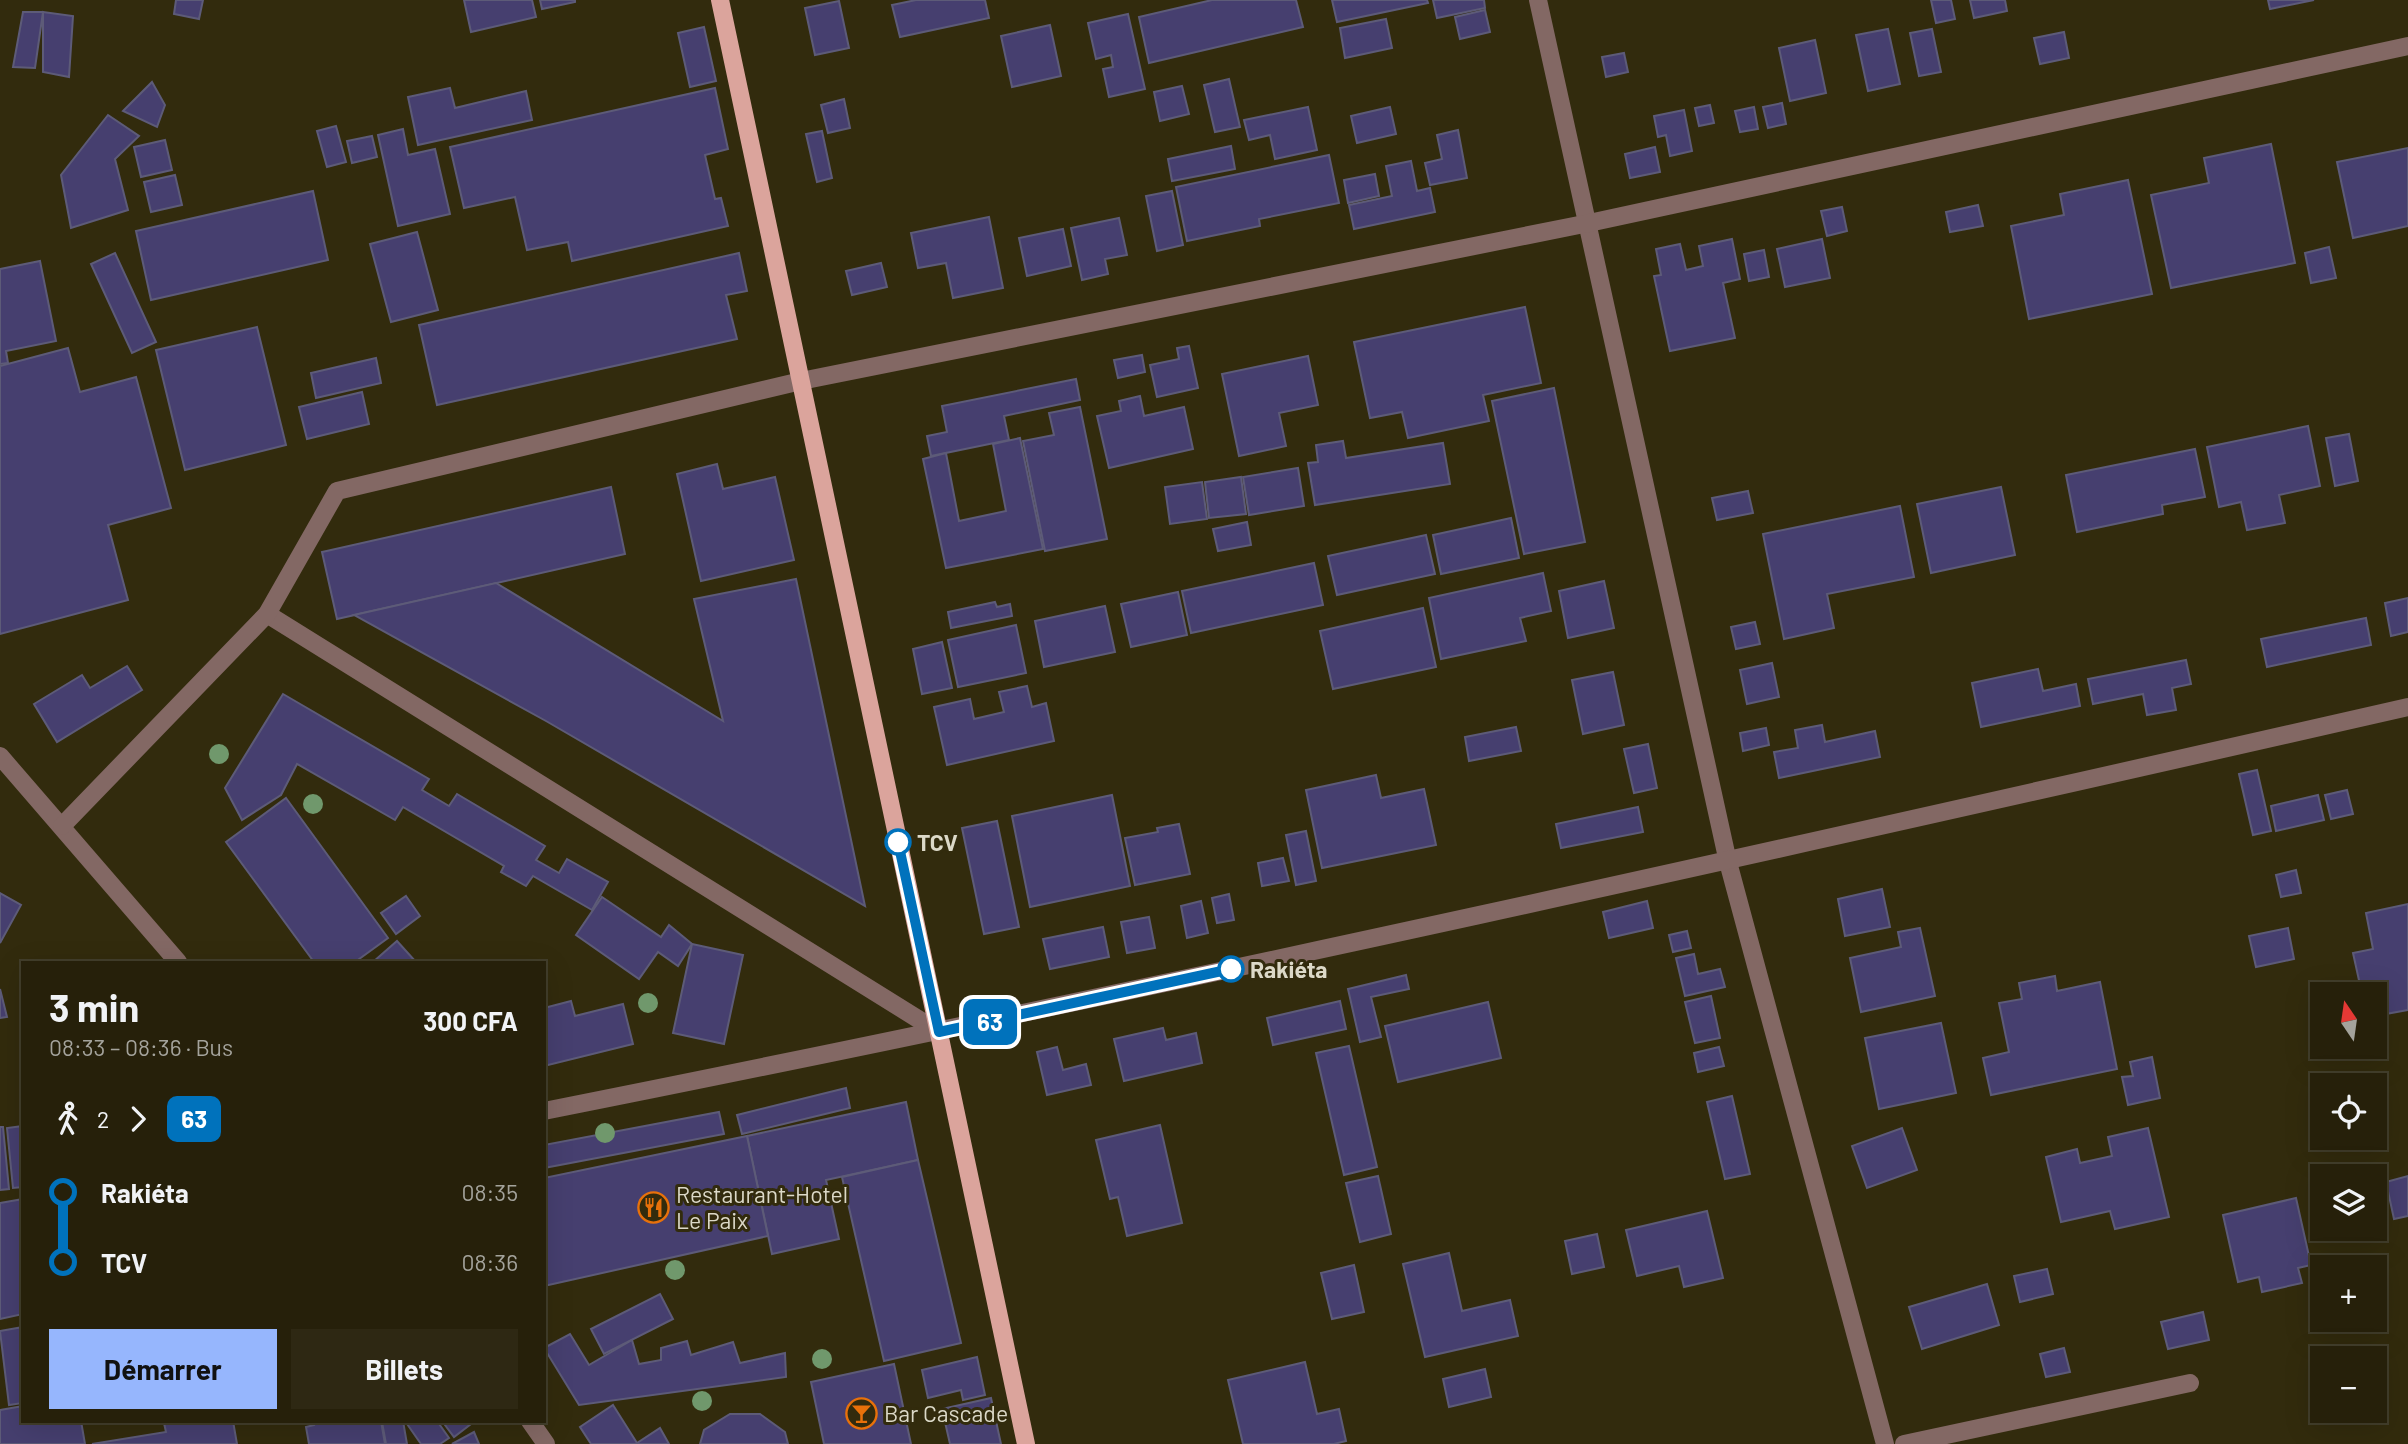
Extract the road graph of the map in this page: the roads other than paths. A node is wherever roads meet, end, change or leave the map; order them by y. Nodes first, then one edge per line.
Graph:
1 (720, 0) edge
2 (1538, 0) edge
3 (2408, 46) edge
4 (1590, 223) junction
5 (801, 380) junction
6 (267, 614) junction
7 (2408, 707) edge
8 (0, 756) edge
9 (62, 826) junction
10 (1728, 862) junction
11 (177, 961) edge
12 (939, 1032) junction
13 (546, 1111) edge
14 (2190, 1383) dead end
15 (531, 1423) edge
16 (546, 1444) edge
17 (1026, 1444) edge
18 (1885, 1444) edge
19 (1904, 1444) edge

1 - 5 main road
2 - 4 street
3 - 4 street
4 - 5 street
4 - 10 street
5 - 6 street
5 - 12 main road
6 - 9 street
6 - 12 street
7 - 10 street
8 - 9 street
9 - 11 street
10 - 12 street
10 - 18 street
12 - 13 street
12 - 17 main road
14 - 19 street
15 - 16 street

